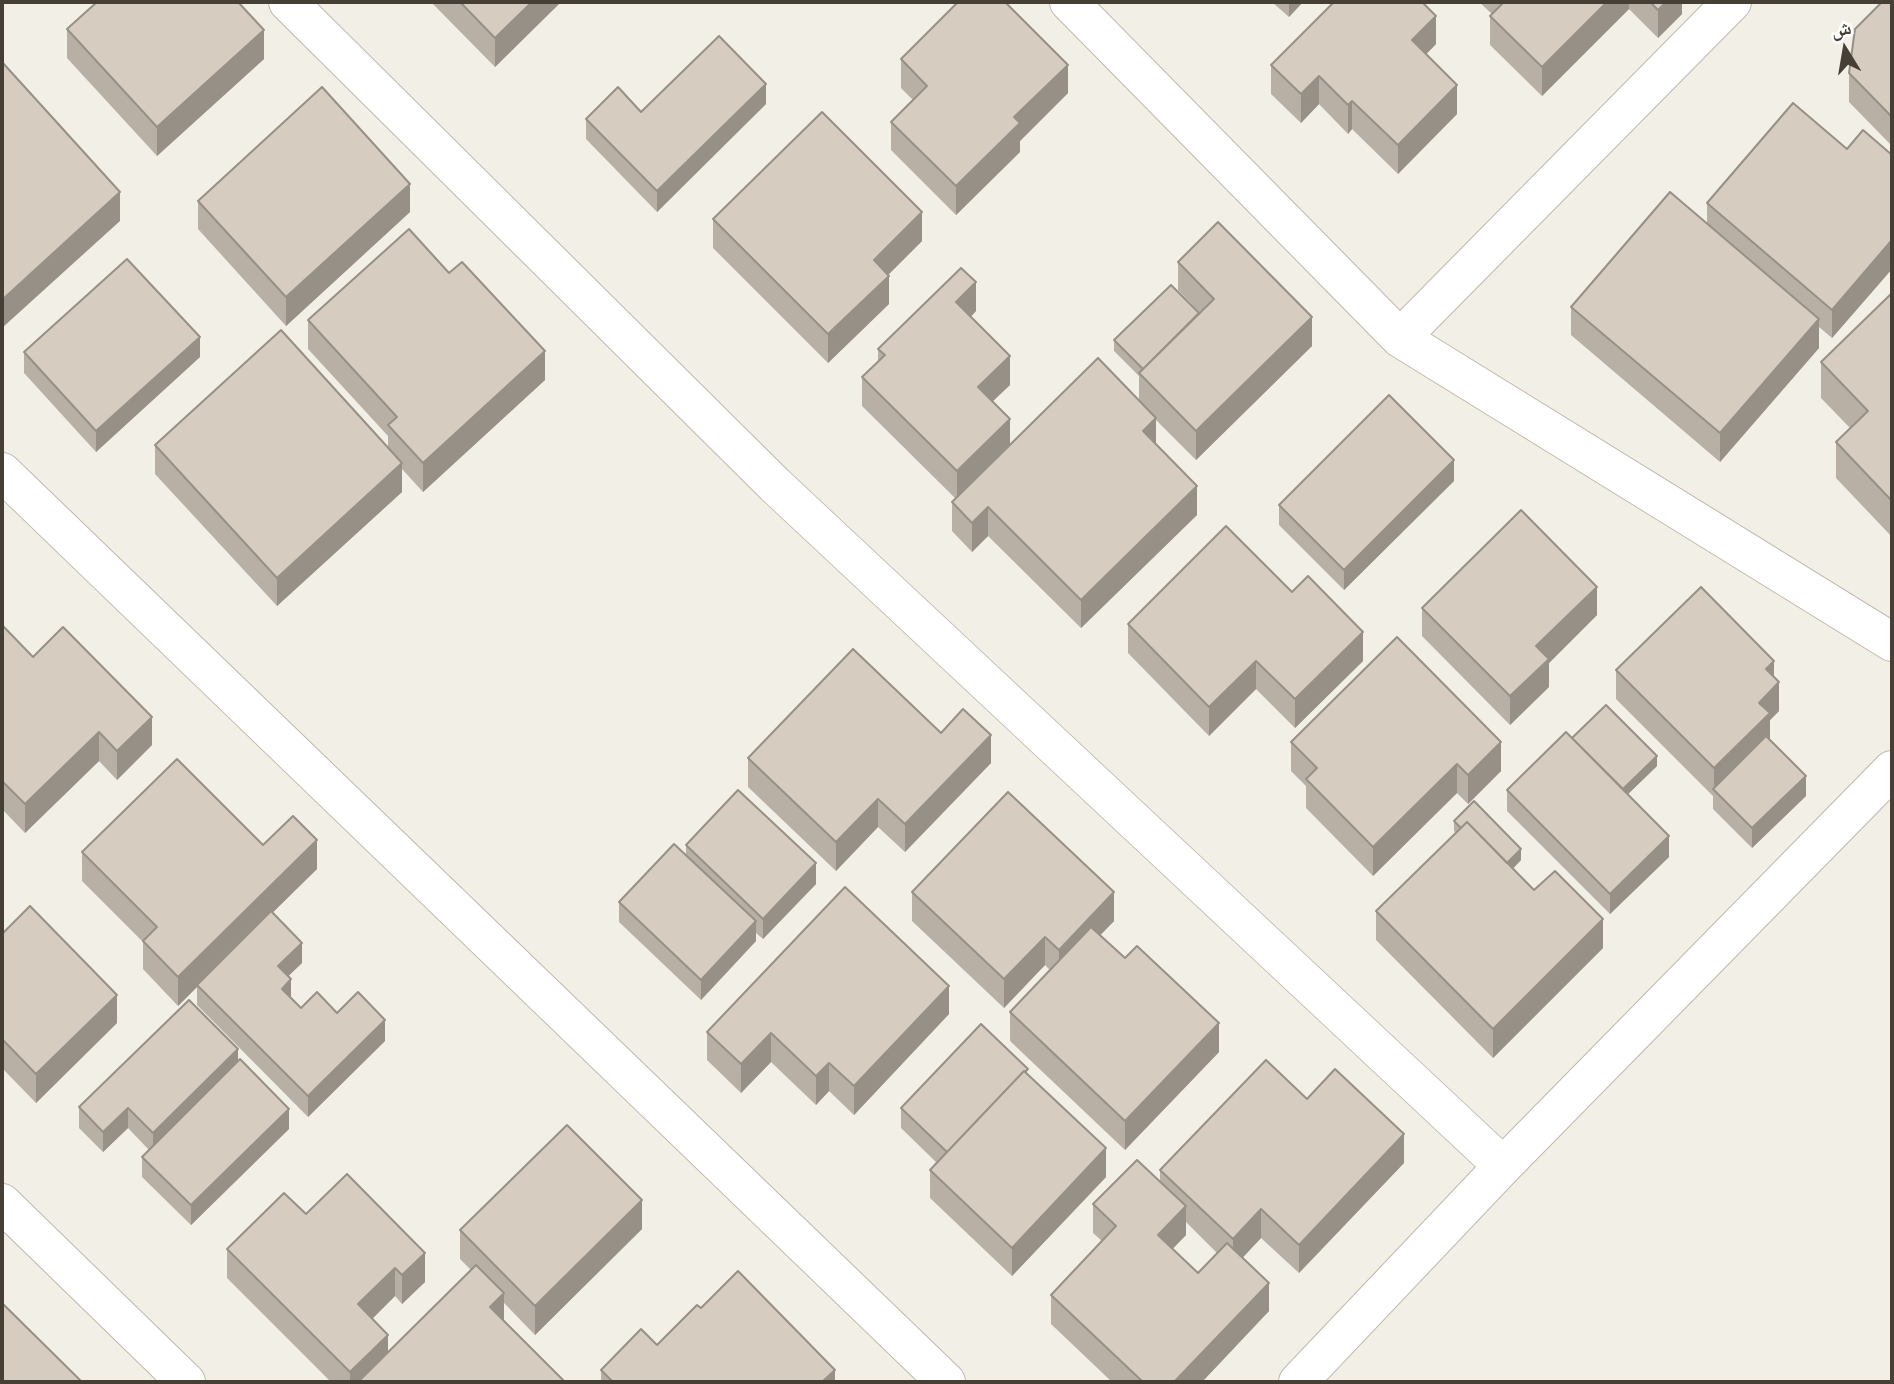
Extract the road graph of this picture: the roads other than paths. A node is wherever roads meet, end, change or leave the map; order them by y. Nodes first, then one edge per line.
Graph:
1 (288, 2) edge
2 (1069, 2) edge
3 (1732, 2) edge
4 (1400, 338) junction
5 (2, 472) edge
6 (1892, 642) edge
7 (1892, 771) edge
8 (1503, 1166) junction
9 (2, 1203) edge
10 (186, 1382) edge
11 (946, 1382) edge
12 (1298, 1382) edge

1 - 8 street
2 - 4 street
3 - 4 street
4 - 6 street
5 - 11 street
7 - 8 street
8 - 12 street
9 - 10 street

